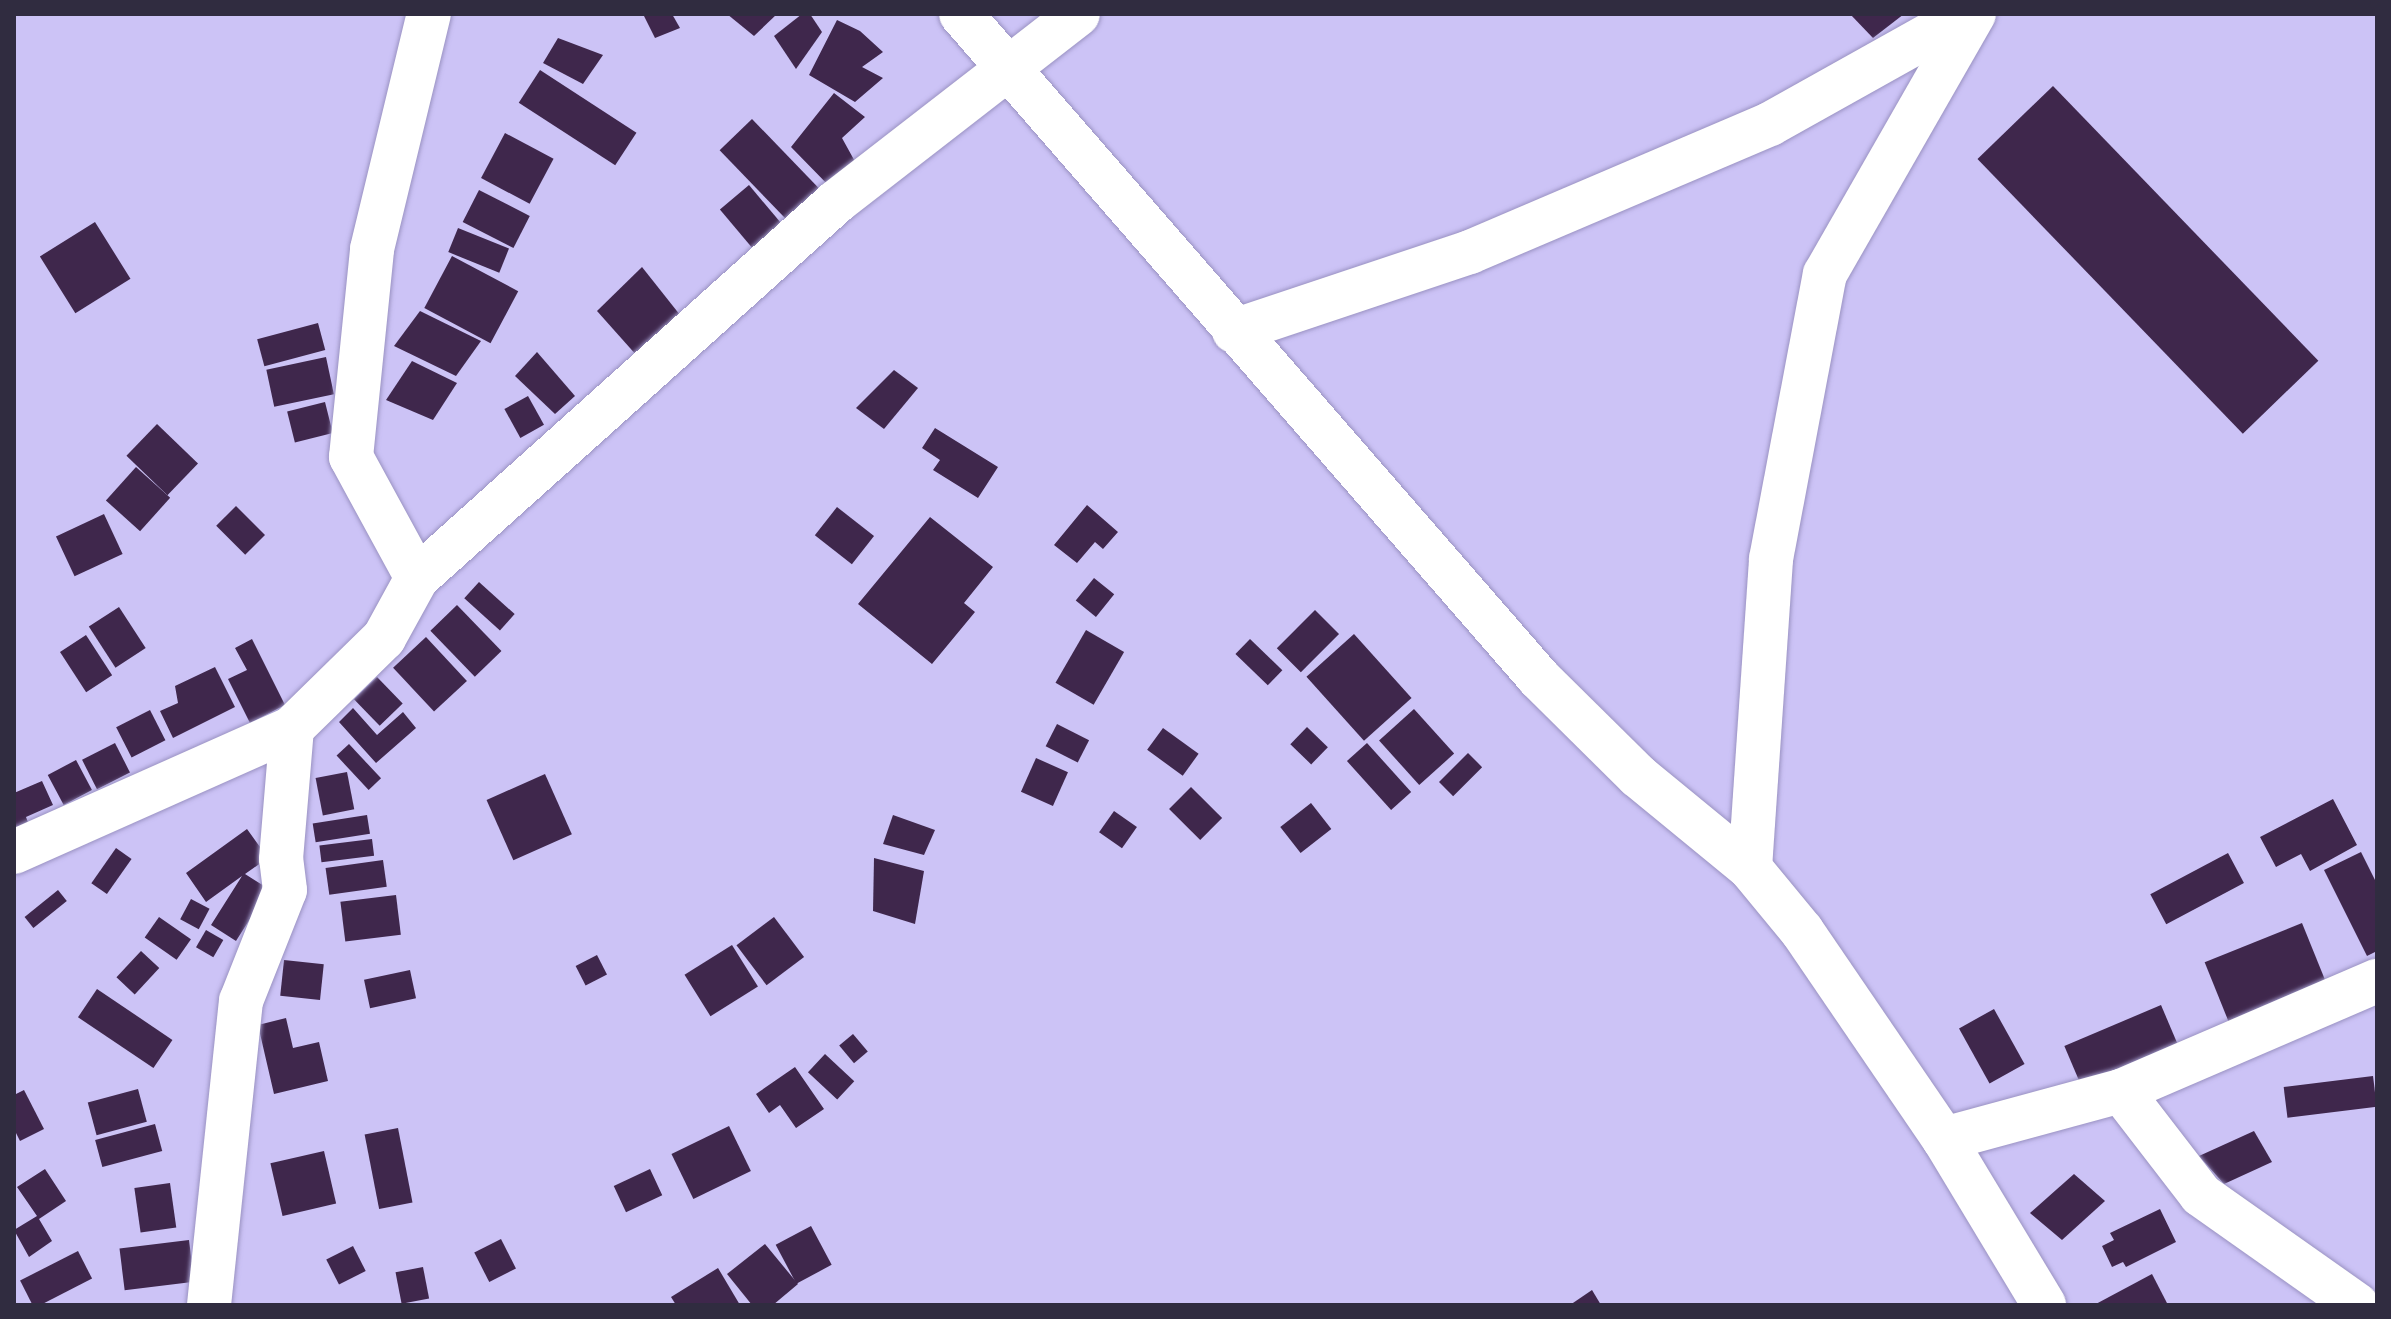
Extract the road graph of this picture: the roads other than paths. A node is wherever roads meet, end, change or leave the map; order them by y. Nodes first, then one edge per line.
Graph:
1 (429, 14) edge
2 (961, 14) edge
3 (1078, 14) edge
4 (1967, 14) edge
5 (1974, 14) edge
6 (1007, 65) junction
7 (1234, 331) junction
8 (417, 578) junction
9 (292, 728) junction
10 (14, 852) edge
11 (1750, 868) junction
12 (2377, 981) edge
13 (2121, 1091) junction
14 (1944, 1139) junction
15 (209, 1305) edge
16 (2044, 1305) edge
17 (2357, 1305) edge

1 - 8 street
2 - 6 street
3 - 6 street
4 - 7 street
5 - 11 street
6 - 7 street
6 - 8 street
7 - 11 street
8 - 9 street
9 - 10 street
9 - 15 street
11 - 14 street
12 - 13 street
13 - 14 street
13 - 17 street
14 - 16 street

